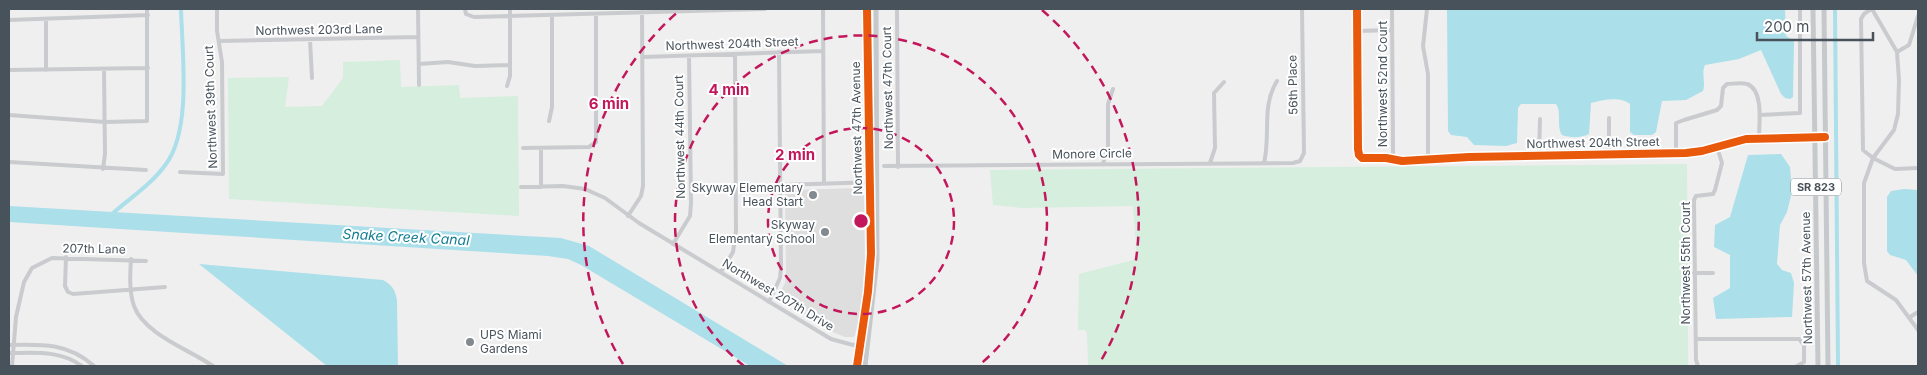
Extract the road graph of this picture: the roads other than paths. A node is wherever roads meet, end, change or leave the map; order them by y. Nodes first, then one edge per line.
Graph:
1 (148, 9) edge
2 (217, 9) edge
3 (418, 9) edge
4 (465, 9) edge
5 (510, 9) edge
6 (765, 9) edge
7 (823, 9) edge
8 (867, 9) edge
9 (871, 9) edge
10 (876, 9) edge
11 (897, 9) edge
12 (1302, 9) edge
13 (1357, 9) edge
14 (1392, 9) edge
15 (1427, 9) edge
16 (1800, 9) edge
17 (1813, 9) edge
18 (1824, 9) edge
19 (1872, 9) edge
20 (704, 10) edge
21 (642, 12) junction
22 (596, 14) junction
23 (148, 15) junction
24 (552, 15) junction
25 (510, 16) junction
26 (1918, 16) edge
27 (876, 18) junction
28 (46, 19) junction
29 (9, 20) edge
30 (1392, 30) junction
31 (1358, 31) junction
32 (418, 38) junction
33 (310, 40) junction
34 (220, 41) junction
35 (823, 51) junction
36 (779, 52) junction
37 (1896, 52) junction
38 (735, 54) junction
39 (689, 56) junction
40 (643, 57) junction
41 (419, 64) junction
42 (510, 65) junction
43 (148, 68) junction
44 (9, 70) edge
45 (46, 70) junction
46 (104, 70) junction
47 (312, 78) dead end
48 (1277, 81) dead end
49 (1224, 82) dead end
50 (419, 85) dead end
51 (507, 86) dead end
52 (1114, 89) dead end
53 (9, 115) edge
54 (1760, 115) junction
55 (1609, 118) dead end
56 (1540, 119) dead end
57 (549, 121) dead end
58 (104, 122) junction
59 (1825, 137) junction
60 (1759, 138) junction
61 (1816, 138) junction
62 (1717, 147) junction
63 (524, 148) dead end
64 (541, 148) junction
65 (1676, 153) junction
66 (1610, 154) junction
67 (1539, 156) junction
68 (1428, 158) junction
69 (1873, 158) junction
70 (1391, 159) junction
71 (1300, 161) joint
72 (9, 162) edge
73 (1264, 162) junction
74 (1210, 163) junction
75 (1103, 164) junction
76 (884, 166) dead end
77 (898, 167) junction
78 (1918, 168) edge
79 (103, 169) junction
80 (146, 170) dead end
81 (180, 172) dead end
82 (878, 182) junction
83 (869, 183) junction
84 (824, 184) junction
85 (781, 185) junction
86 (541, 187) junction
87 (521, 188) dead end
88 (628, 216) junction
89 (673, 244) junction
90 (66, 257) junction
91 (131, 259) junction
92 (146, 261) dead end
93 (721, 272) junction
94 (1713, 272) dead end
95 (1694, 273) junction
96 (165, 287) dead end
97 (132, 291) junction
98 (770, 302) junction
99 (1918, 312) edge
100 (1910, 317) junction
101 (1918, 330) edge
102 (1696, 339) junction
103 (866, 344) junction
104 (11, 345) edge
105 (859, 346) junction
106 (10, 353) edge
107 (12, 366) edge
108 (82, 366) edge
109 (94, 366) edge
110 (213, 366) edge
111 (857, 366) edge
112 (865, 366) edge
113 (1698, 366) edge
114 (1797, 366) edge
115 (1818, 366) edge
116 (1828, 366) edge

1 - 23 street
2 - 34 street, Northwest 39th Court
3 - 32 street
4 - 25 street
5 - 25 street
6 - 20 street
7 - 35 street
8 - 83 main road, Northwest 47th Avenue
9 - 27 main road
10 - 27 main road, Northwest 47th Avenue
11 - 77 street, Northwest 47th Court
12 - 71 street, 56th Place
13 - 31 street
14 - 30 street, Northwest 52nd Court
15 - 68 street
16 - 54 street
17 - 61 main road, Northwest 57th Avenue / SR 823
18 - 59 main road, Northwest 57th Avenue / SR 823
19 - 37 street
19 - 69 street
20 - 21 street
21 - 22 street
21 - 40 street
22 - 24 street
22 - 64 street
23 - 28 street
23 - 43 street
24 - 25 street
24 - 57 street
25 - 42 street
26 - 37 street
27 - 82 main road, Northwest 47th Avenue
28 - 29 street
28 - 45 street
30 - 31 street
30 - 70 street, Northwest 52nd Court
31 - 70 street, Northwest 204th Street
32 - 33 street, Northwest 203rd Lane
32 - 41 street
33 - 34 street, Northwest 203rd Lane
33 - 47 street
34 - 81 street, Northwest 39th Court
35 - 36 street, Northwest 204th Street
35 - 84 street
36 - 38 street, Northwest 204th Street
36 - 85 street
37 - 69 street
38 - 39 street, Northwest 204th Street
38 - 93 street
39 - 40 street, Northwest 204th Street
39 - 89 street, Northwest 44th Court
40 - 88 street
41 - 42 street
41 - 50 street
42 - 51 street
43 - 46 street
43 - 58 street
44 - 45 street
45 - 46 street
46 - 58 street
48 - 73 street
49 - 74 street
52 - 75 street
53 - 58 street
54 - 60 street
54 - 65 street
55 - 66 street
56 - 67 street
58 - 79 street
59 - 61 street, Northwest 204th Street
59 - 116 main road, Northwest 57th Avenue / SR 823
60 - 61 street, Northwest 204th Street
60 - 62 street, Northwest 204th Street
61 - 115 main road, Northwest 57th Avenue / SR 823
62 - 65 street, Northwest 204th Street
62 - 95 street, Northwest 55th Court
63 - 64 street
64 - 86 street
65 - 66 street, Northwest 204th Street
66 - 67 street, Northwest 204th Street
67 - 68 street, Northwest 204th Street
68 - 70 street, Northwest 204th Street
69 - 78 street
69 - 100 street
71 - 73 street, Monore Circle
72 - 79 street
73 - 74 street, Monore Circle
74 - 75 street, Monore Circle
75 - 77 street, Monore Circle
76 - 77 street, Monore Circle
79 - 80 street
82 - 83 street
82 - 103 main road, Northwest 47th Avenue
83 - 84 street
83 - 105 main road, Northwest 47th Avenue
84 - 85 street
85 - 98 street
86 - 87 street, Northwest 207th Drive
86 - 88 street, Northwest 207th Drive
88 - 89 street, Northwest 207th Drive
89 - 93 street, Northwest 207th Drive
90 - 91 street, 207th Lane
90 - 97 street
90 - 104 street, 207th Lane
91 - 92 street, 207th Lane
91 - 97 street
93 - 98 street, Northwest 207th Drive
94 - 95 street
95 - 102 street, Northwest 55th Court
96 - 97 street
97 - 110 street
98 - 105 street, Northwest 207th Drive
99 - 100 street
100 - 101 street
102 - 113 street, Northwest 55th Court
102 - 114 street
103 - 105 street, Northwest 207th Drive
103 - 112 main road, Northwest 47th Avenue
104 - 106 street
104 - 109 street
105 - 111 main road, Northwest 47th Avenue
106 - 107 street
106 - 108 street

